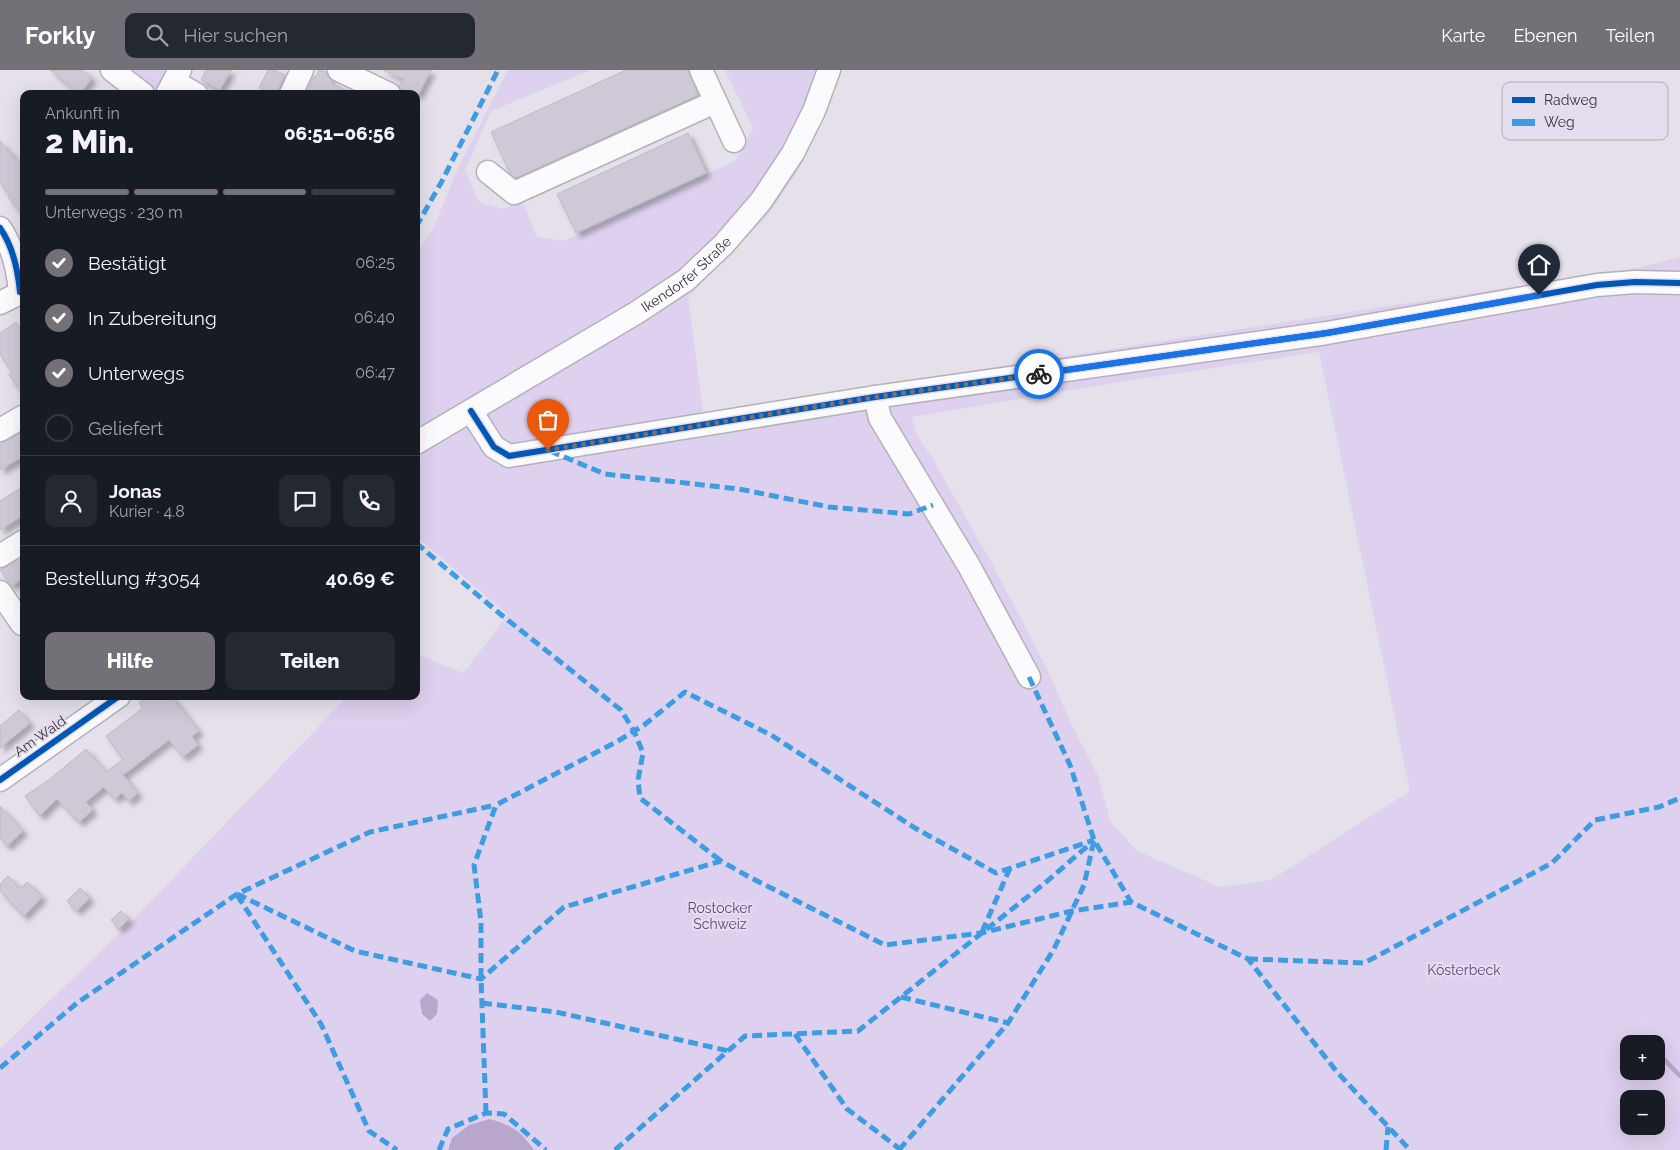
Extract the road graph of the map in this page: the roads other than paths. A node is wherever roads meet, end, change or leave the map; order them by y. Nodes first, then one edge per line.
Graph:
1 (112, 70) edge
2 (302, 70) edge
3 (339, 70) edge
4 (701, 70) edge
5 (829, 70) edge
6 (174, 82) edge
7 (138, 90) edge
8 (189, 90) edge
9 (293, 90) edge
10 (381, 90) edge
11 (714, 102) junction
12 (734, 141) dead end
13 (488, 172) dead end
14 (0, 228) edge
15 (17, 249) edge
16 (20, 282) edge
17 (1680, 283) edge
18 (20, 293) edge
19 (0, 302) edge
20 (875, 397) junction
21 (472, 411) junction
22 (20, 418) edge
23 (0, 430) edge
24 (420, 441) edge
25 (20, 544) edge
26 (0, 556) edge
27 (0, 592) edge
28 (20, 621) edge
29 (1029, 677) dead end
30 (113, 700) edge
31 (0, 780) edge

1 - 7 street
2 - 9 street
3 - 10 street
4 - 11 street
5 - 21 street, Ikendorfer Straße
6 - 8 street
11 - 12 street
11 - 13 street
14 - 15 street
15 - 16 street
17 - 20 street
18 - 19 street
20 - 21 street
20 - 29 street
21 - 24 street
22 - 23 street
25 - 26 street
27 - 28 street
30 - 31 street, Am Wald

